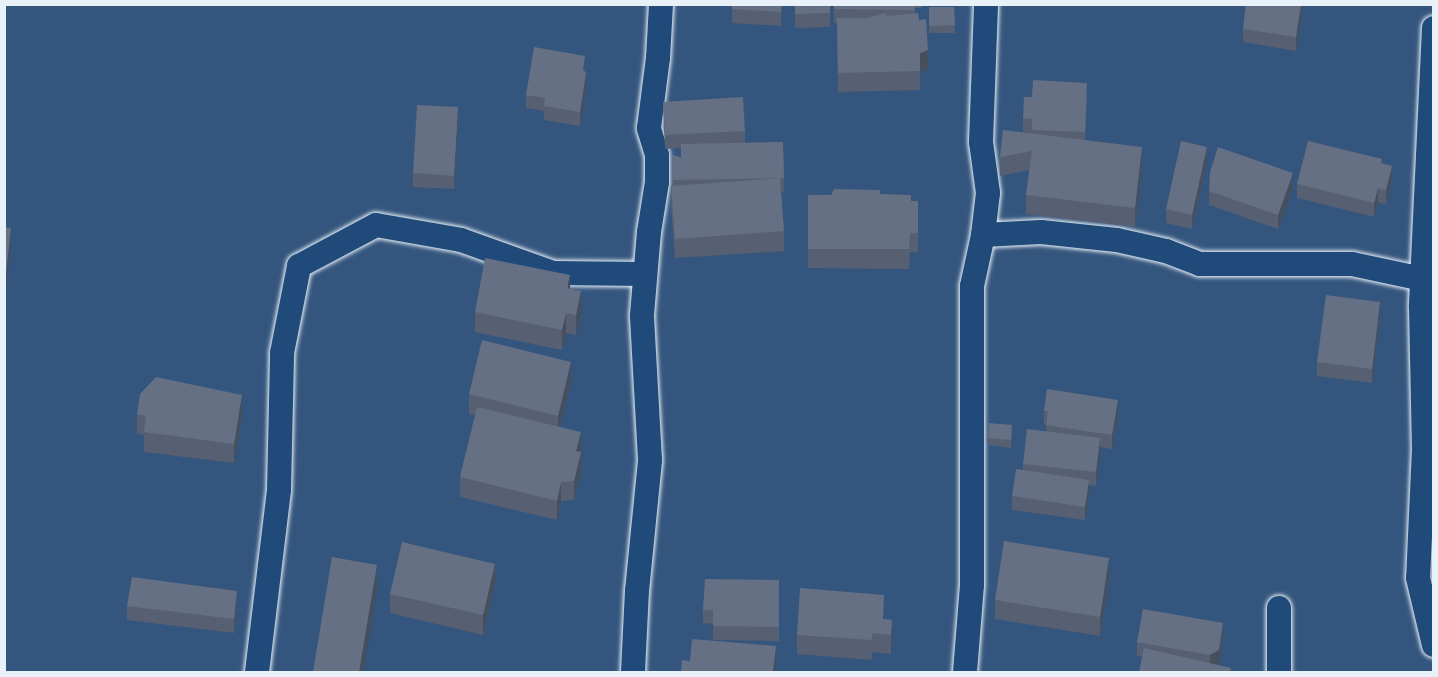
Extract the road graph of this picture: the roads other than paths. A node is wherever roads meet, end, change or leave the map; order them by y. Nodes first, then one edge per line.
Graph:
1 (661, 4) edge
2 (986, 4) edge
3 (1434, 28) edge
4 (983, 235) junction
5 (645, 274) junction
6 (1422, 279) junction
7 (1279, 608) dead end
8 (1434, 645) edge
9 (257, 672) edge
10 (633, 672) edge
11 (965, 672) edge
12 (1280, 672) edge

1 - 5 street
2 - 4 street
3 - 6 street
4 - 6 street
4 - 11 street
5 - 9 street
5 - 10 street
6 - 8 street
7 - 12 street

